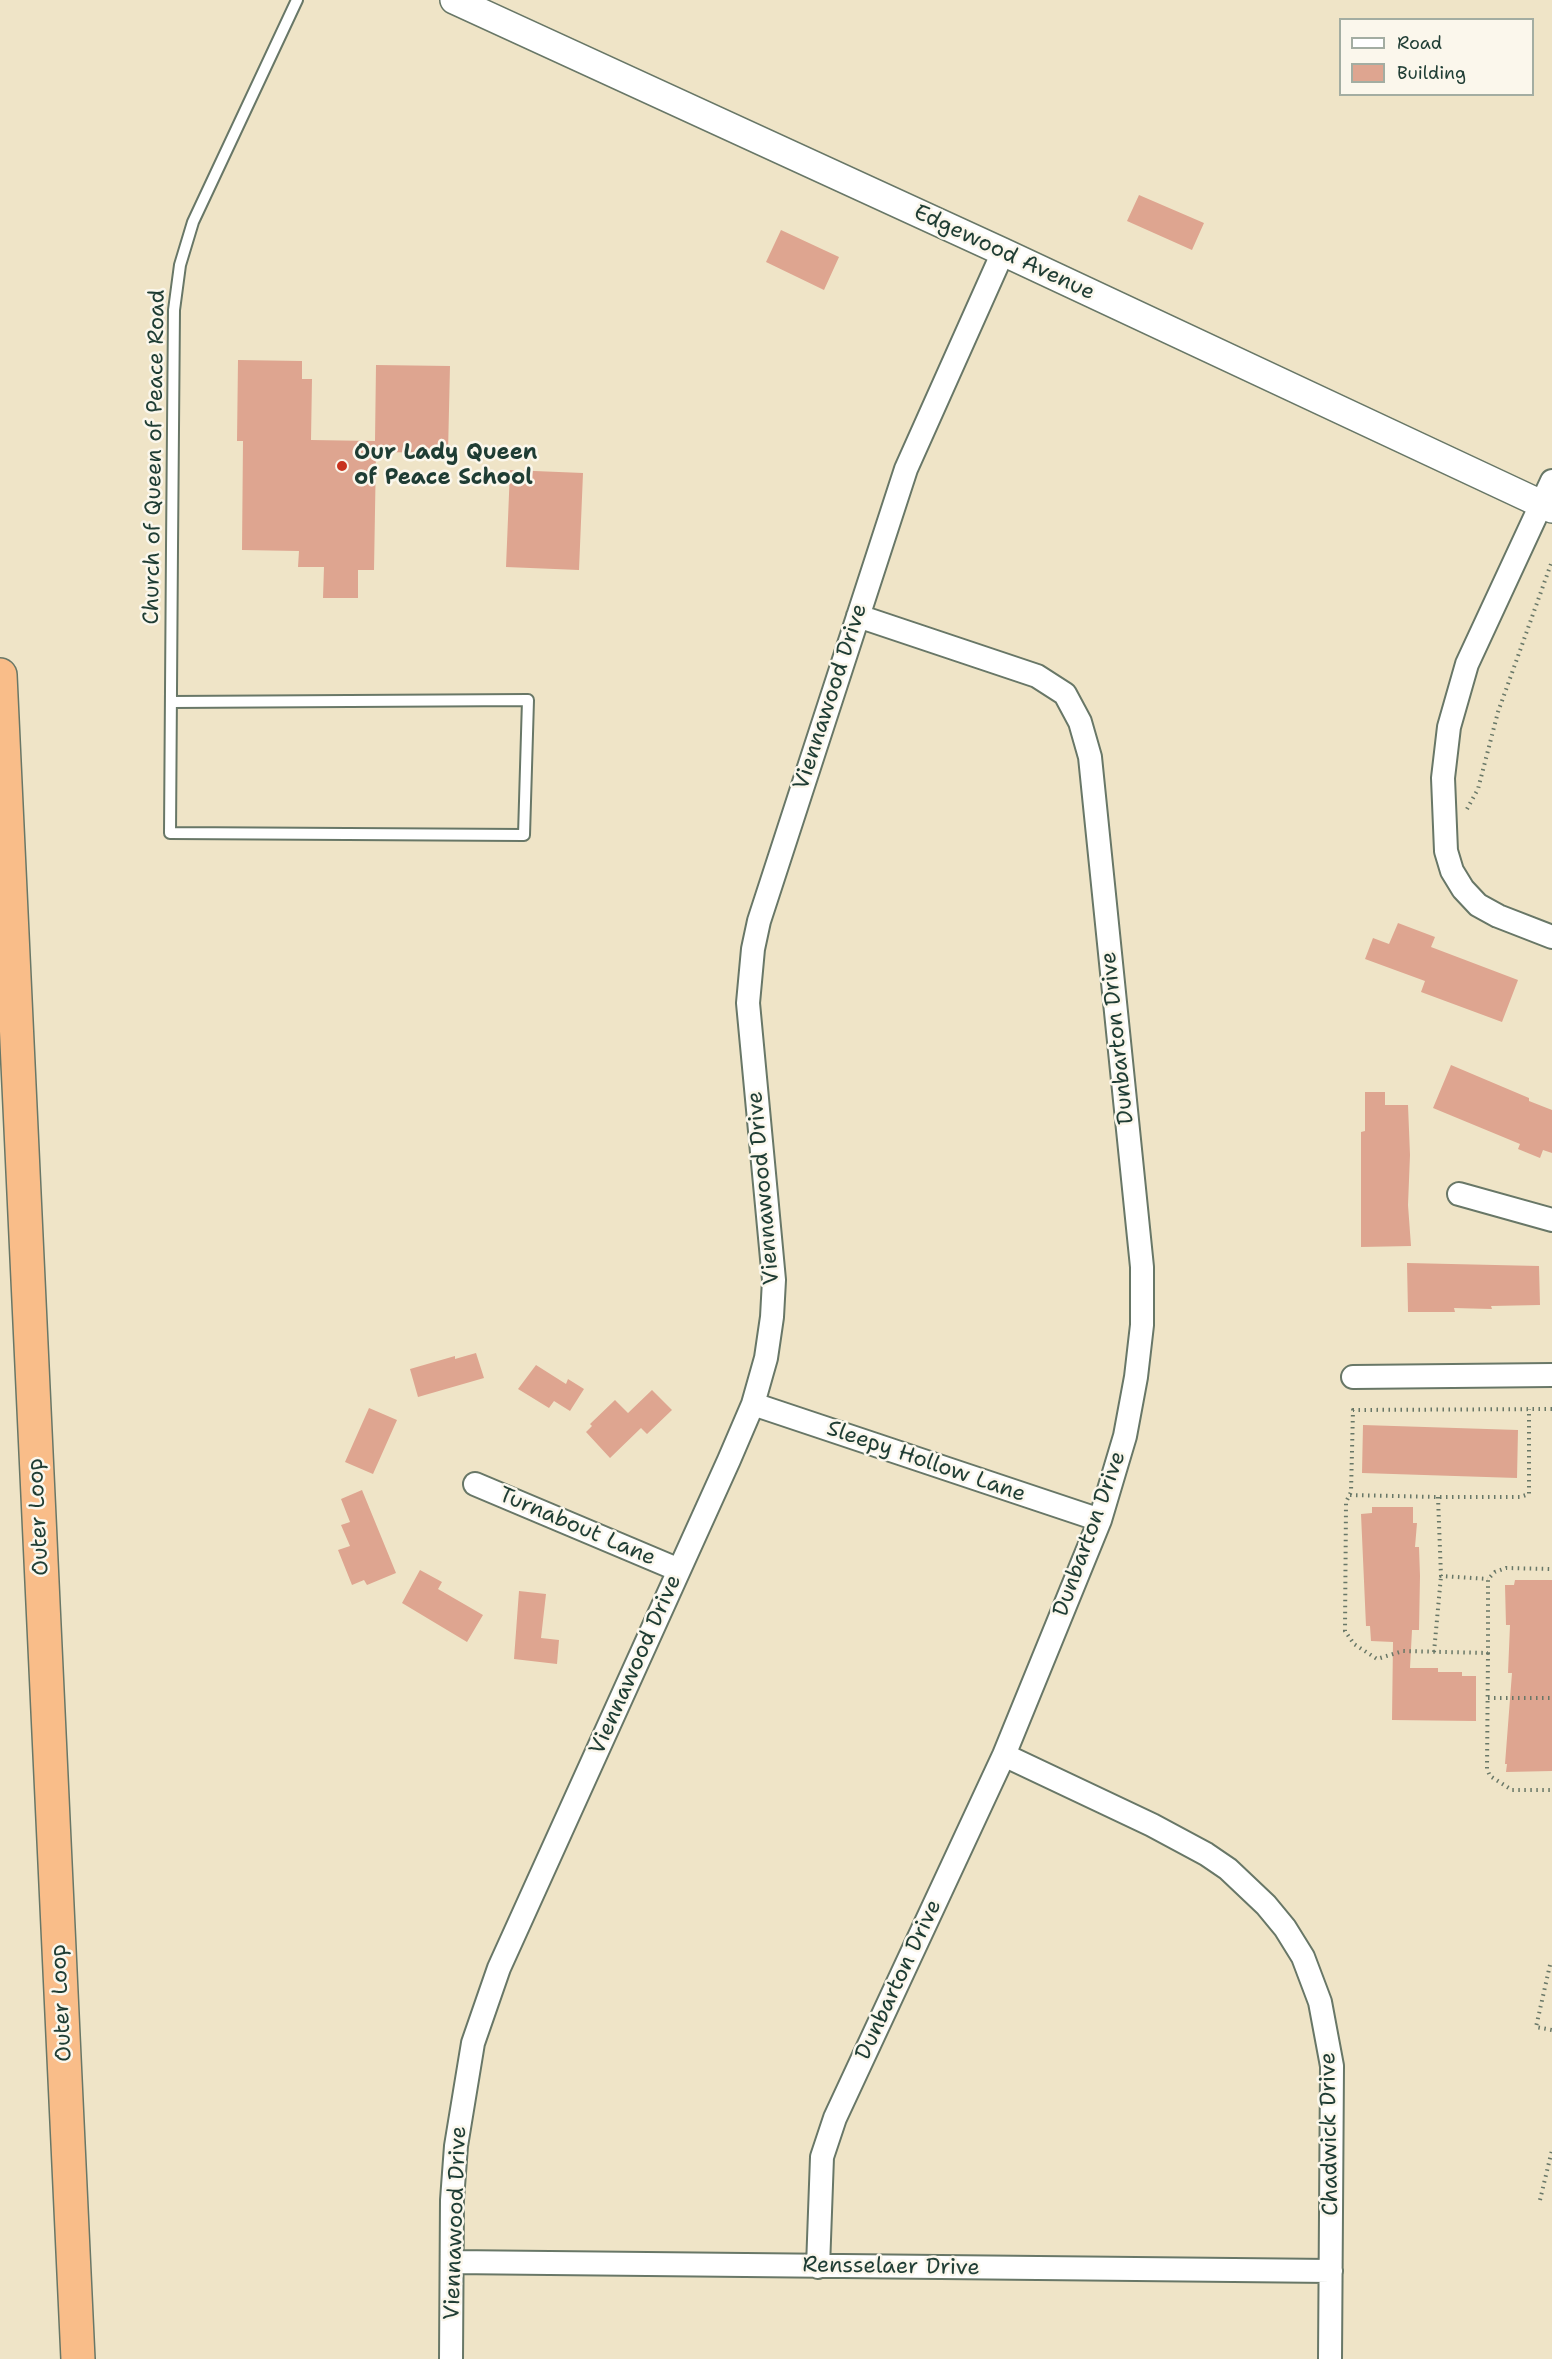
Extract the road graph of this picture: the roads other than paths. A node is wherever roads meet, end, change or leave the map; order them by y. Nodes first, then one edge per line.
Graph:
1 (297, 0) edge
2 (454, 0) edge
3 (1003, 252) junction
4 (1548, 498) edge
5 (858, 616) junction
6 (0, 675) edge
7 (171, 702) junction
8 (1552, 937) edge
9 (1459, 1194) dead end
10 (1552, 1220) edge
11 (1552, 1375) edge
12 (1353, 1377) dead end
13 (753, 1404) junction
14 (475, 1484) dead end
15 (1100, 1520) junction
16 (679, 1570) junction
17 (1004, 1755) junction
18 (452, 2262) junction
19 (818, 2267) junction
20 (1331, 2271) junction
21 (78, 2359) edge
22 (451, 2359) edge
23 (1330, 2359) edge

1 - 7 lane, Church of Queen of Peace Road
2 - 3 street, Edgewood Avenue
3 - 4 street, Edgewood Avenue
3 - 5 street, Viennawood Drive
4 - 8 street
5 - 13 street, Viennawood Drive
5 - 15 street, Dunbarton Drive
6 - 21 highway, Outer Loop
7 - 7 lane, Church of Queen of Peace Road
9 - 10 street
11 - 12 street
13 - 15 street, Sleepy Hollow Lane
13 - 16 street, Viennawood Drive
14 - 16 street, Turnabout Lane
15 - 17 street, Dunbarton Drive
16 - 18 street, Viennawood Drive
17 - 19 street, Dunbarton Drive
17 - 20 street, Chadwick Drive
18 - 19 street, Rensselaer Drive
18 - 22 street, Viennawood Drive
19 - 20 street, Rensselaer Drive
20 - 23 street, Chadwick Drive

